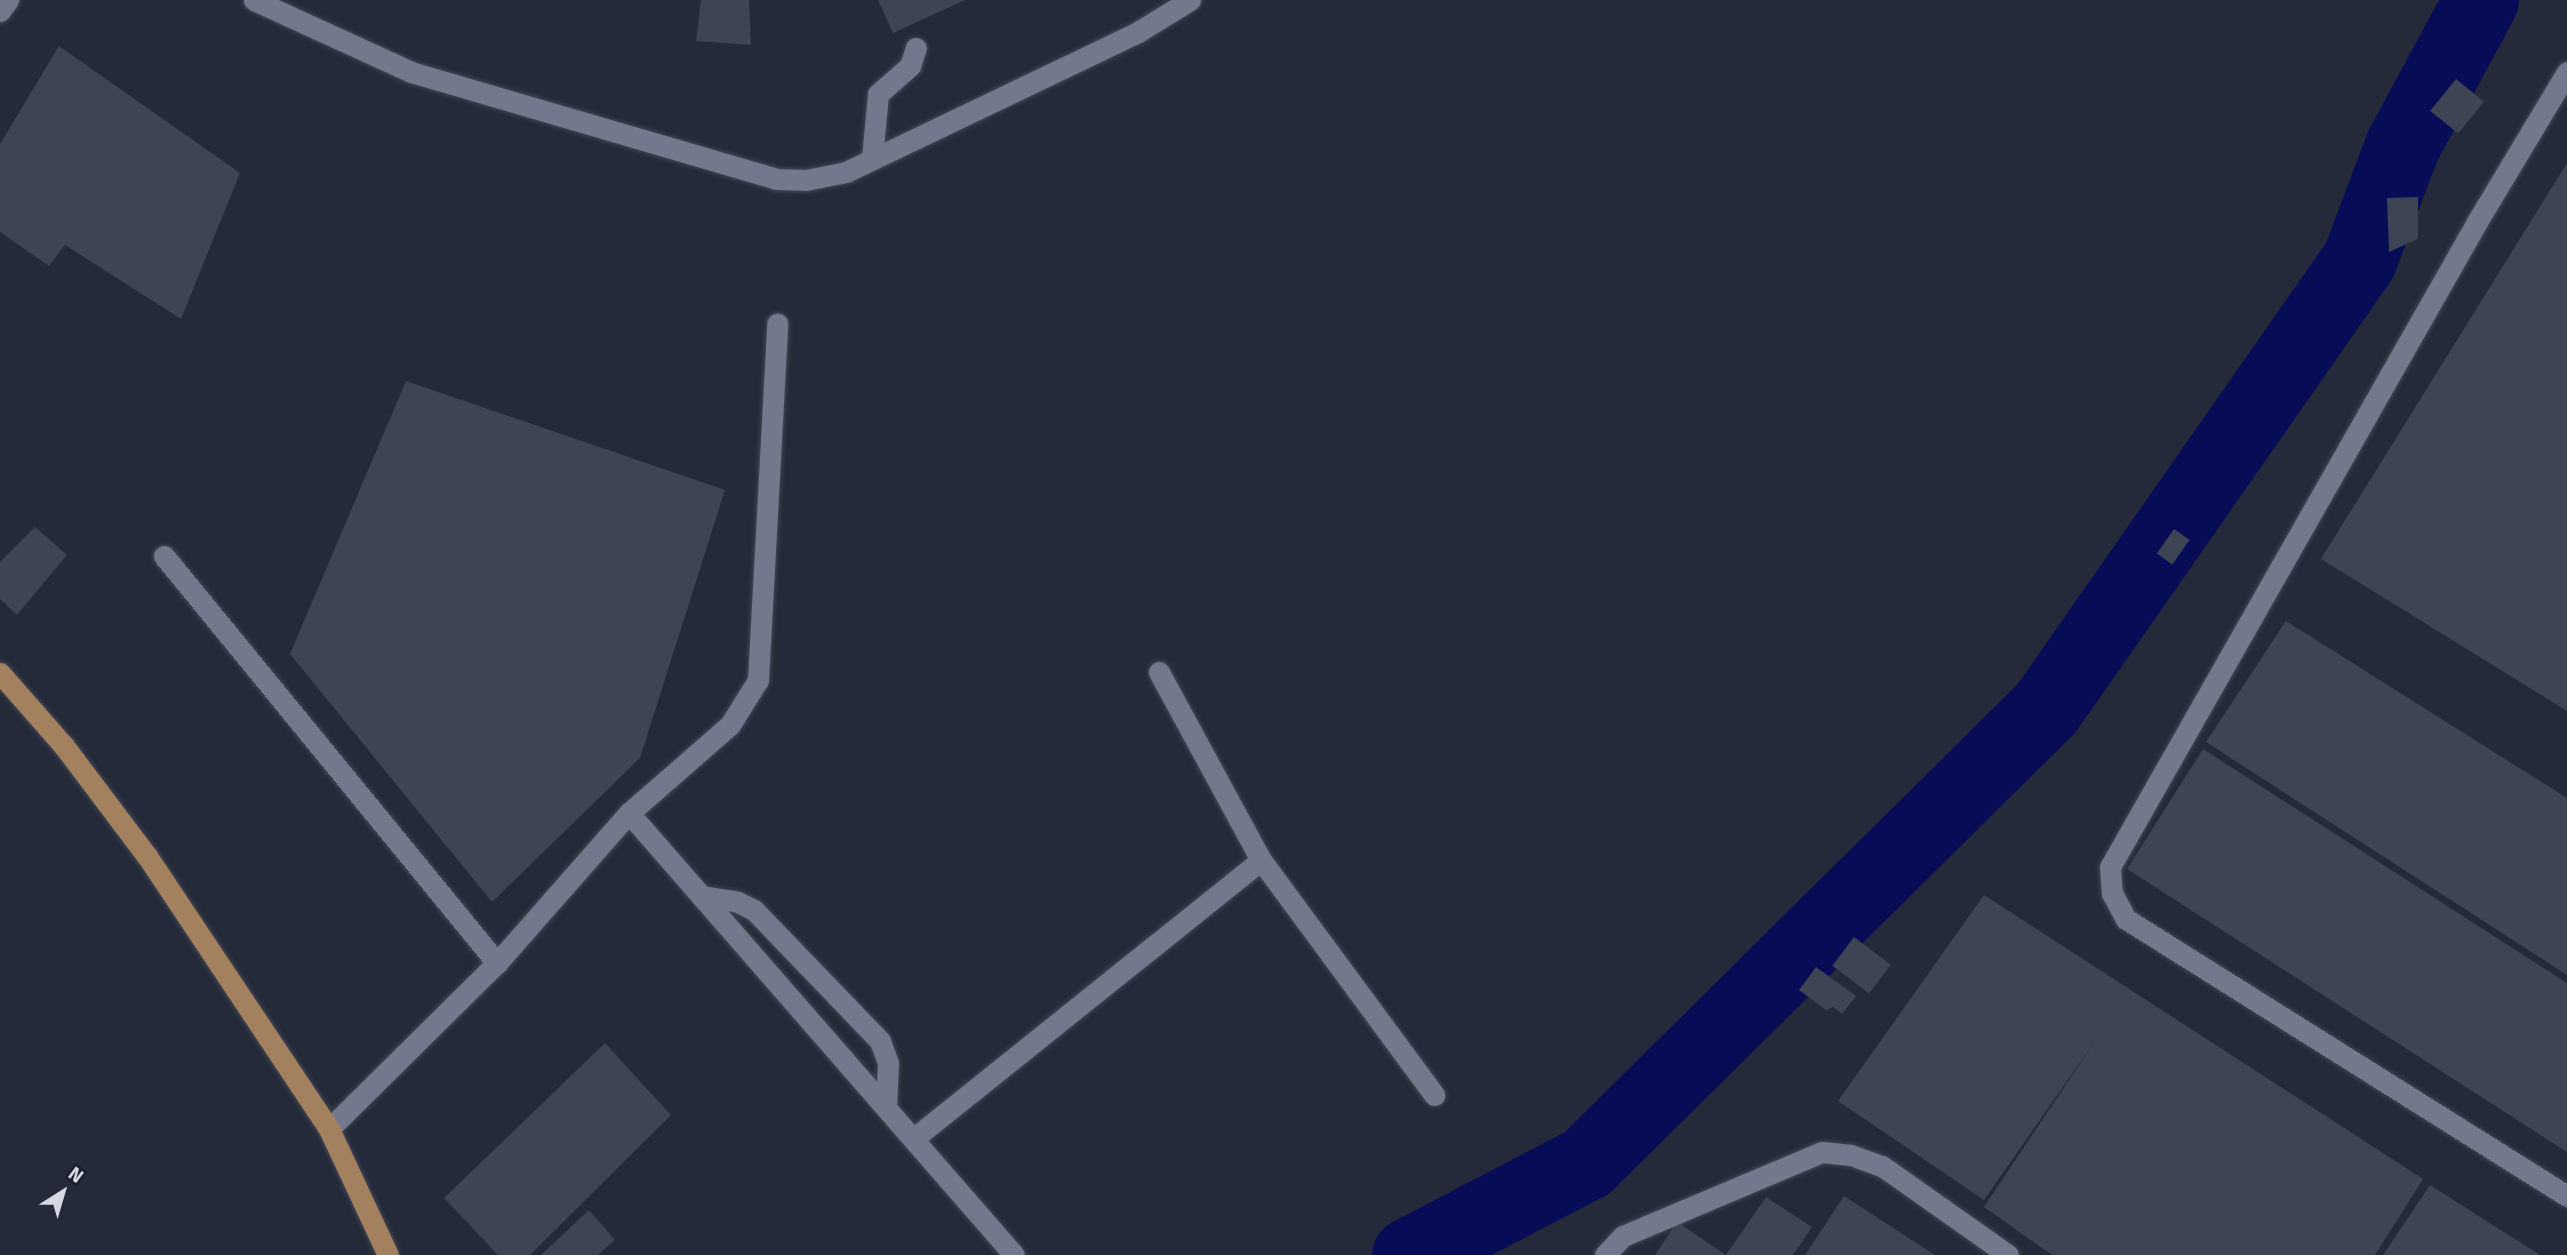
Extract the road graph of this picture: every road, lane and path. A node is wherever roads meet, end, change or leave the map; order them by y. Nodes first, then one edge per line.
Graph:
1 (8, 0) edge
2 (254, 0) edge
3 (1190, 0) edge
4 (0, 11) edge
5 (916, 48) dead end
6 (2567, 72) edge
7 (872, 158) junction
8 (777, 324) dead end
9 (164, 556) dead end
10 (1158, 672) dead end
11 (0, 673) edge
12 (629, 813) junction
13 (1261, 860) junction
14 (702, 896) junction
15 (496, 963) junction
16 (1434, 1095) dead end
17 (886, 1108) junction
18 (329, 1129) junction
19 (913, 1139) junction
20 (2567, 1196) edge
21 (388, 1255) edge
22 (1014, 1255) edge
23 (1605, 1255) edge
24 (2008, 1255) edge

1 - 4 street
2 - 7 street
3 - 7 street
5 - 7 street
6 - 20 street
8 - 12 street
9 - 15 street
10 - 13 street
11 - 18 main road
12 - 14 street
12 - 15 street
13 - 16 street
13 - 19 street
14 - 17 street
14 - 17 street
15 - 18 street
17 - 19 street
18 - 21 main road
19 - 22 street
23 - 24 street

